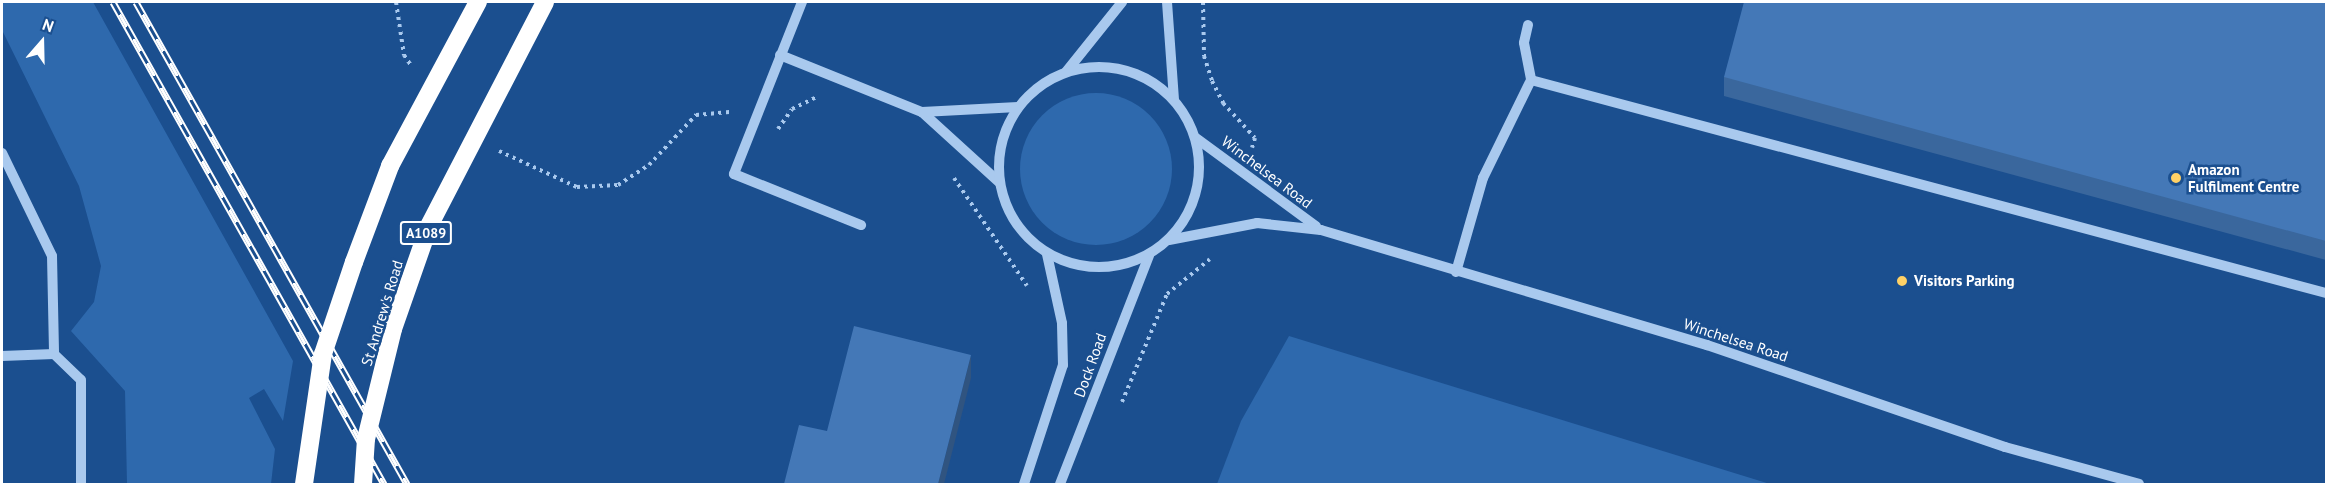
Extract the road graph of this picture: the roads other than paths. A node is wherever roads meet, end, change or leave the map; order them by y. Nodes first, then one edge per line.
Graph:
1 (478, 2) edge
2 (545, 2) edge
3 (802, 2) edge
4 (1122, 2) edge
5 (1167, 2) edge
6 (1528, 25) dead end
7 (780, 55) junction
8 (1066, 72) junction
9 (1531, 80) junction
10 (1174, 100) junction
11 (1018, 107) junction
12 (922, 112) junction
13 (1196, 138) junction
14 (2, 153) edge
15 (999, 182) junction
16 (861, 225) dead end
17 (1321, 230) junction
18 (1169, 240) junction
19 (1047, 254) junction
20 (1149, 256) junction
21 (1456, 272) junction
22 (2326, 293) edge
23 (54, 354) junction
24 (2, 356) edge
25 (81, 484) edge
26 (304, 484) edge
27 (363, 484) edge
28 (1024, 484) edge
29 (1060, 484) edge
30 (2139, 484) edge

1 - 26 highway, bridge
2 - 27 highway, St Andrew's Road / A1089, bridge
3 - 7 street
4 - 8 street
5 - 10 street
6 - 9 street
7 - 12 street
7 - 16 street
8 - 10 street
8 - 11 street
9 - 21 street
9 - 22 street
10 - 13 street
11 - 12 street
11 - 15 street
12 - 15 street
13 - 17 street, Winchelsea Road
13 - 18 street
14 - 23 street
15 - 19 street
17 - 18 street, Winchelsea Road
17 - 21 street, Winchelsea Road
18 - 20 street
19 - 20 street
19 - 28 street, Dock Road
20 - 29 street, Dock Road
21 - 30 street, Winchelsea Road
23 - 24 street
23 - 25 street

